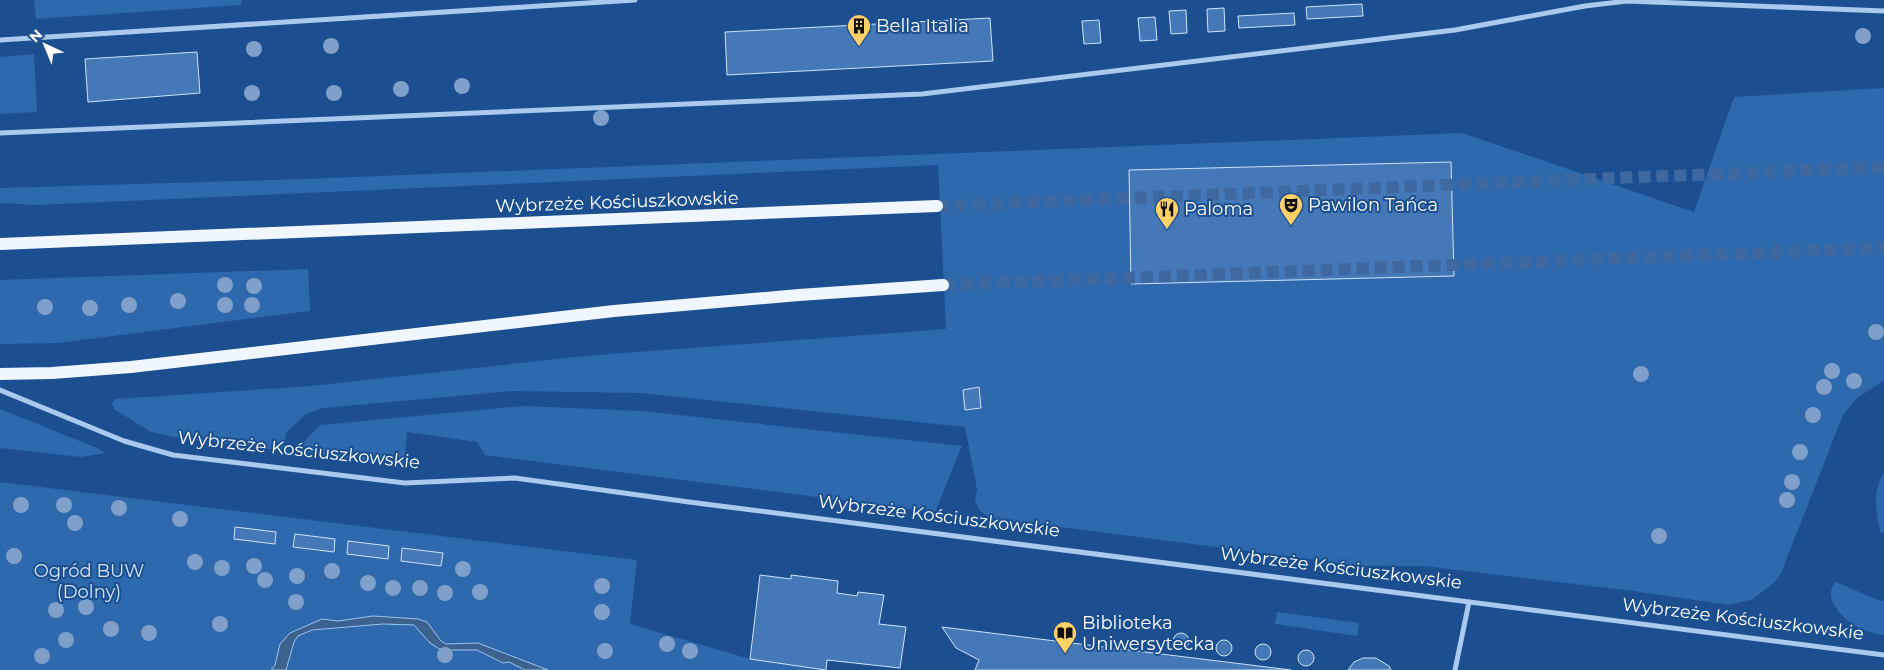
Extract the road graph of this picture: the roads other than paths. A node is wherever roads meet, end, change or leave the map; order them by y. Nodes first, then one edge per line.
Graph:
1 (635, 0) edge
2 (1884, 12) edge
3 (0, 40) edge
4 (0, 133) edge
5 (937, 206) tunnel mouth
6 (0, 244) edge
7 (943, 285) tunnel mouth
8 (0, 374) edge
9 (0, 390) edge
10 (1469, 602) junction
11 (1884, 654) edge
12 (1455, 670) edge

1 - 3 street
2 - 4 street
5 - 6 main road, Wybrzeże Kościuszkowskie
7 - 8 main road
9 - 10 street, Wybrzeże Kościuszkowskie
10 - 11 street, Wybrzeże Kościuszkowskie
10 - 12 street

